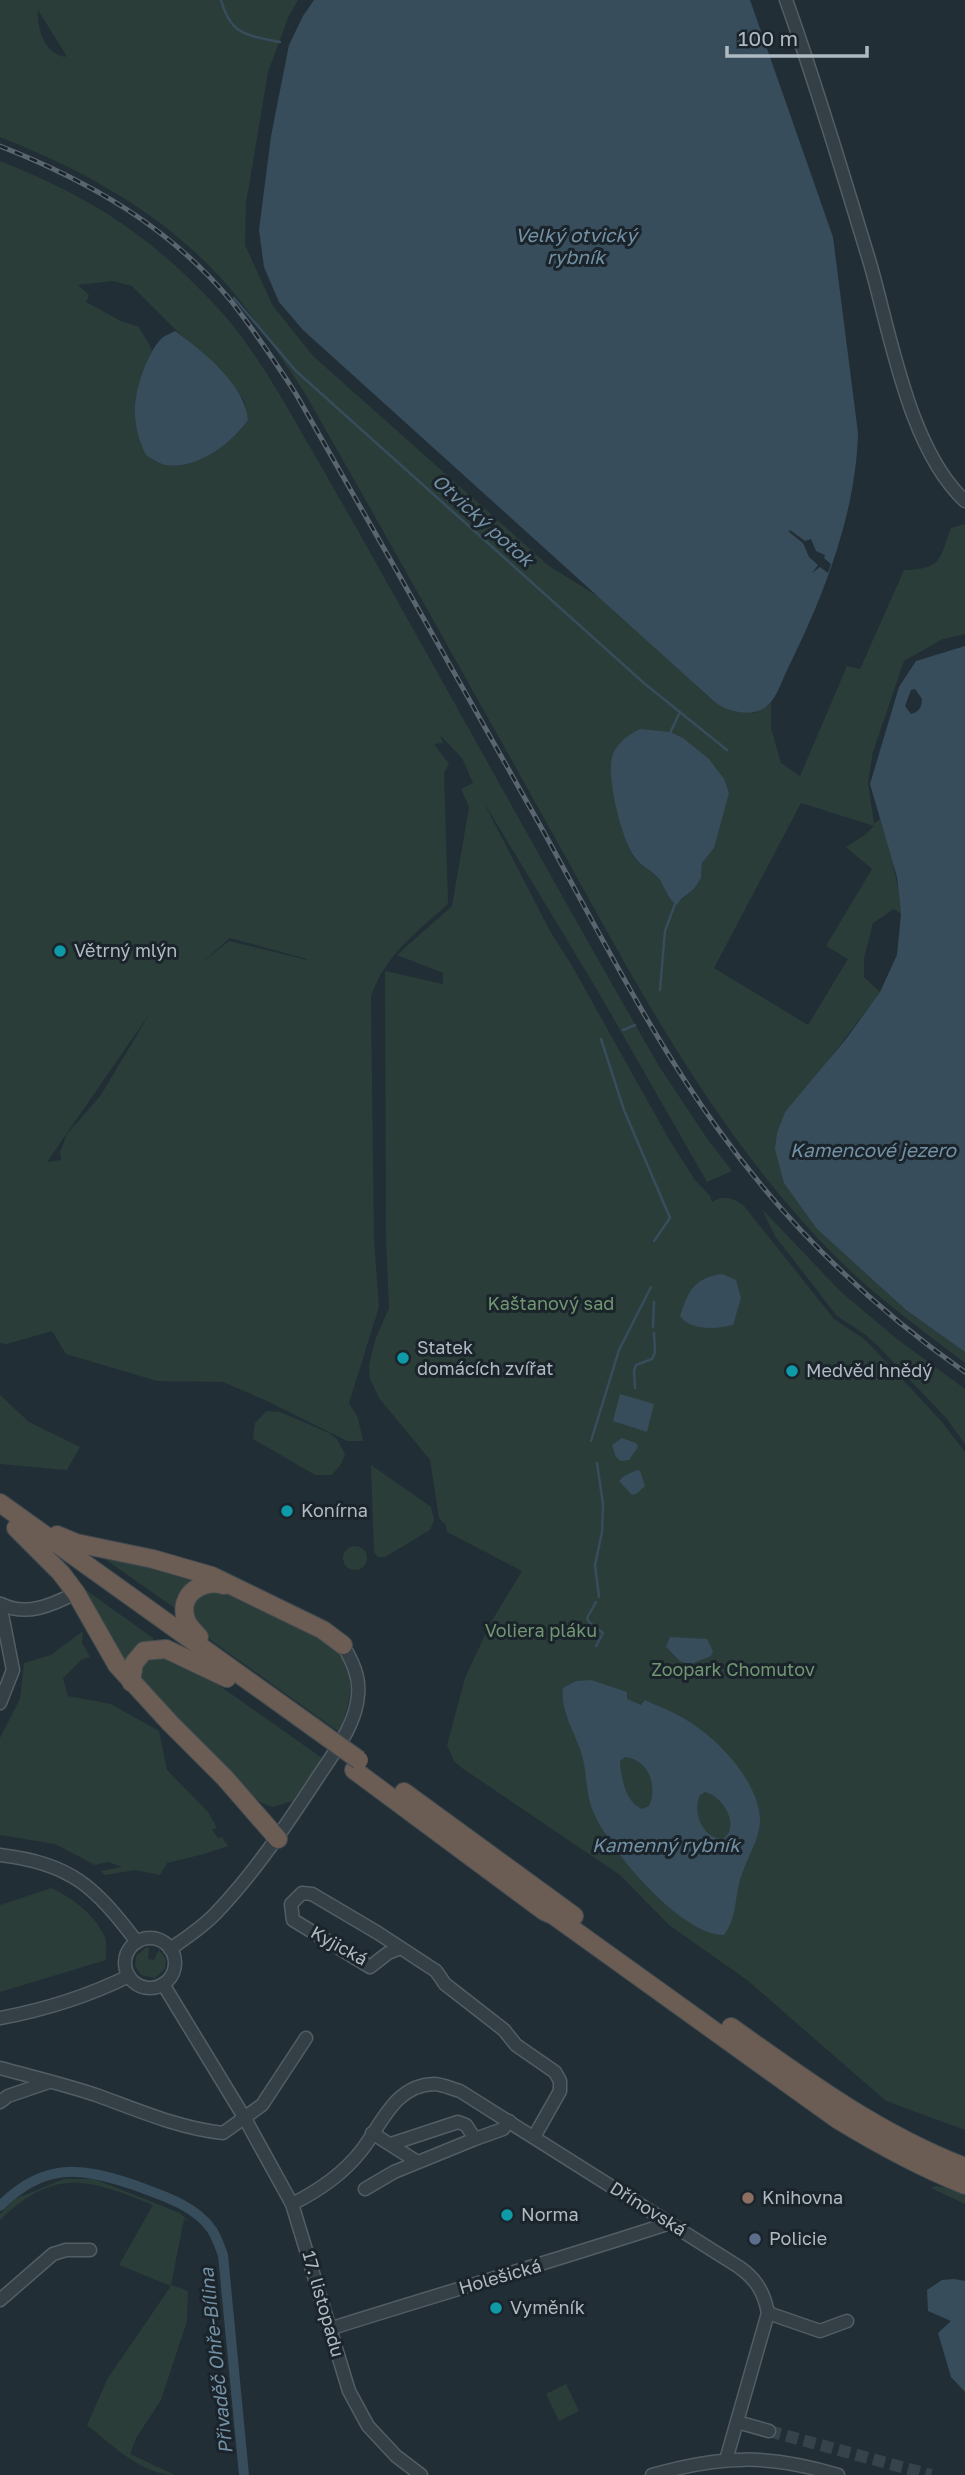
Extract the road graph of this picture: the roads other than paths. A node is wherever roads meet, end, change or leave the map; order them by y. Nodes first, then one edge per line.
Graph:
1 (786, 0) edge
2 (965, 501) edge
3 (0, 1503) edge
4 (0, 1516) edge
5 (19, 1523) junction
6 (237, 1588) junction
7 (76, 1593) junction
8 (1, 1604) edge
9 (344, 1644) joint
10 (215, 1655) junction
11 (227, 1678) junction
12 (131, 1682) junction
13 (0, 1703) edge
14 (311, 1732) junction
15 (356, 1765) junction
16 (278, 1839) junction
17 (0, 1855) edge
18 (137, 1942) junction
19 (401, 1948) junction
20 (170, 1949) junction
21 (129, 1976) junction
22 (163, 1984) junction
23 (0, 2018) edge
24 (306, 2038) dead end
25 (0, 2068) edge
26 (50, 2082) junction
27 (0, 2102) edge
28 (244, 2118) junction
29 (504, 2118) junction
30 (372, 2133) junction
31 (534, 2137) junction
32 (475, 2139) junction
33 (391, 2144) junction
34 (416, 2161) junction
35 (965, 2167) edge
36 (965, 2185) edge
37 (365, 2189) dead end
38 (292, 2204) junction
39 (670, 2223) junction
40 (90, 2250) dead end
41 (0, 2300) edge
42 (768, 2313) junction
43 (848, 2321) dead end
44 (329, 2329) junction
45 (737, 2422) junction
46 (769, 2431) tunnel mouth
47 (726, 2459) junction
48 (421, 2475) edge
49 (652, 2475) edge
50 (838, 2475) edge

1 - 2 street
3 - 5 highway
4 - 5 highway
5 - 6 highway
5 - 7 highway
5 - 10 highway
5 - 11 highway
6 - 9 highway
6 - 10 highway
7 - 8 street
7 - 12 highway
8 - 13 street
9 - 16 street
10 - 14 highway
11 - 12 highway
11 - 14 highway
12 - 16 highway
14 - 15 highway, bridge
15 - 35 highway
15 - 36 highway
16 - 20 street
17 - 18 street
18 - 20 street
18 - 21 street
19 - 19 street, Kyjická
19 - 31 street, Kyjická
20 - 22 street
21 - 22 street
21 - 23 street
22 - 28 street, 17. listopadu
24 - 28 street
25 - 26 street
26 - 27 street
26 - 28 street
28 - 38 street, 17. listopadu
29 - 30 street, Dřínovská
29 - 31 street, Dřínovská
29 - 32 street
30 - 33 street
30 - 38 street, Dřínovská
31 - 39 street, Dřínovská
32 - 33 street
32 - 34 street
33 - 34 street
34 - 37 street
38 - 44 street, 17. listopadu
39 - 42 street, Dřínovská
39 - 44 street, Holešická
40 - 41 street
42 - 43 street
42 - 45 street
44 - 48 street, 17. listopadu
45 - 46 street
45 - 47 street
47 - 49 street
47 - 50 street

